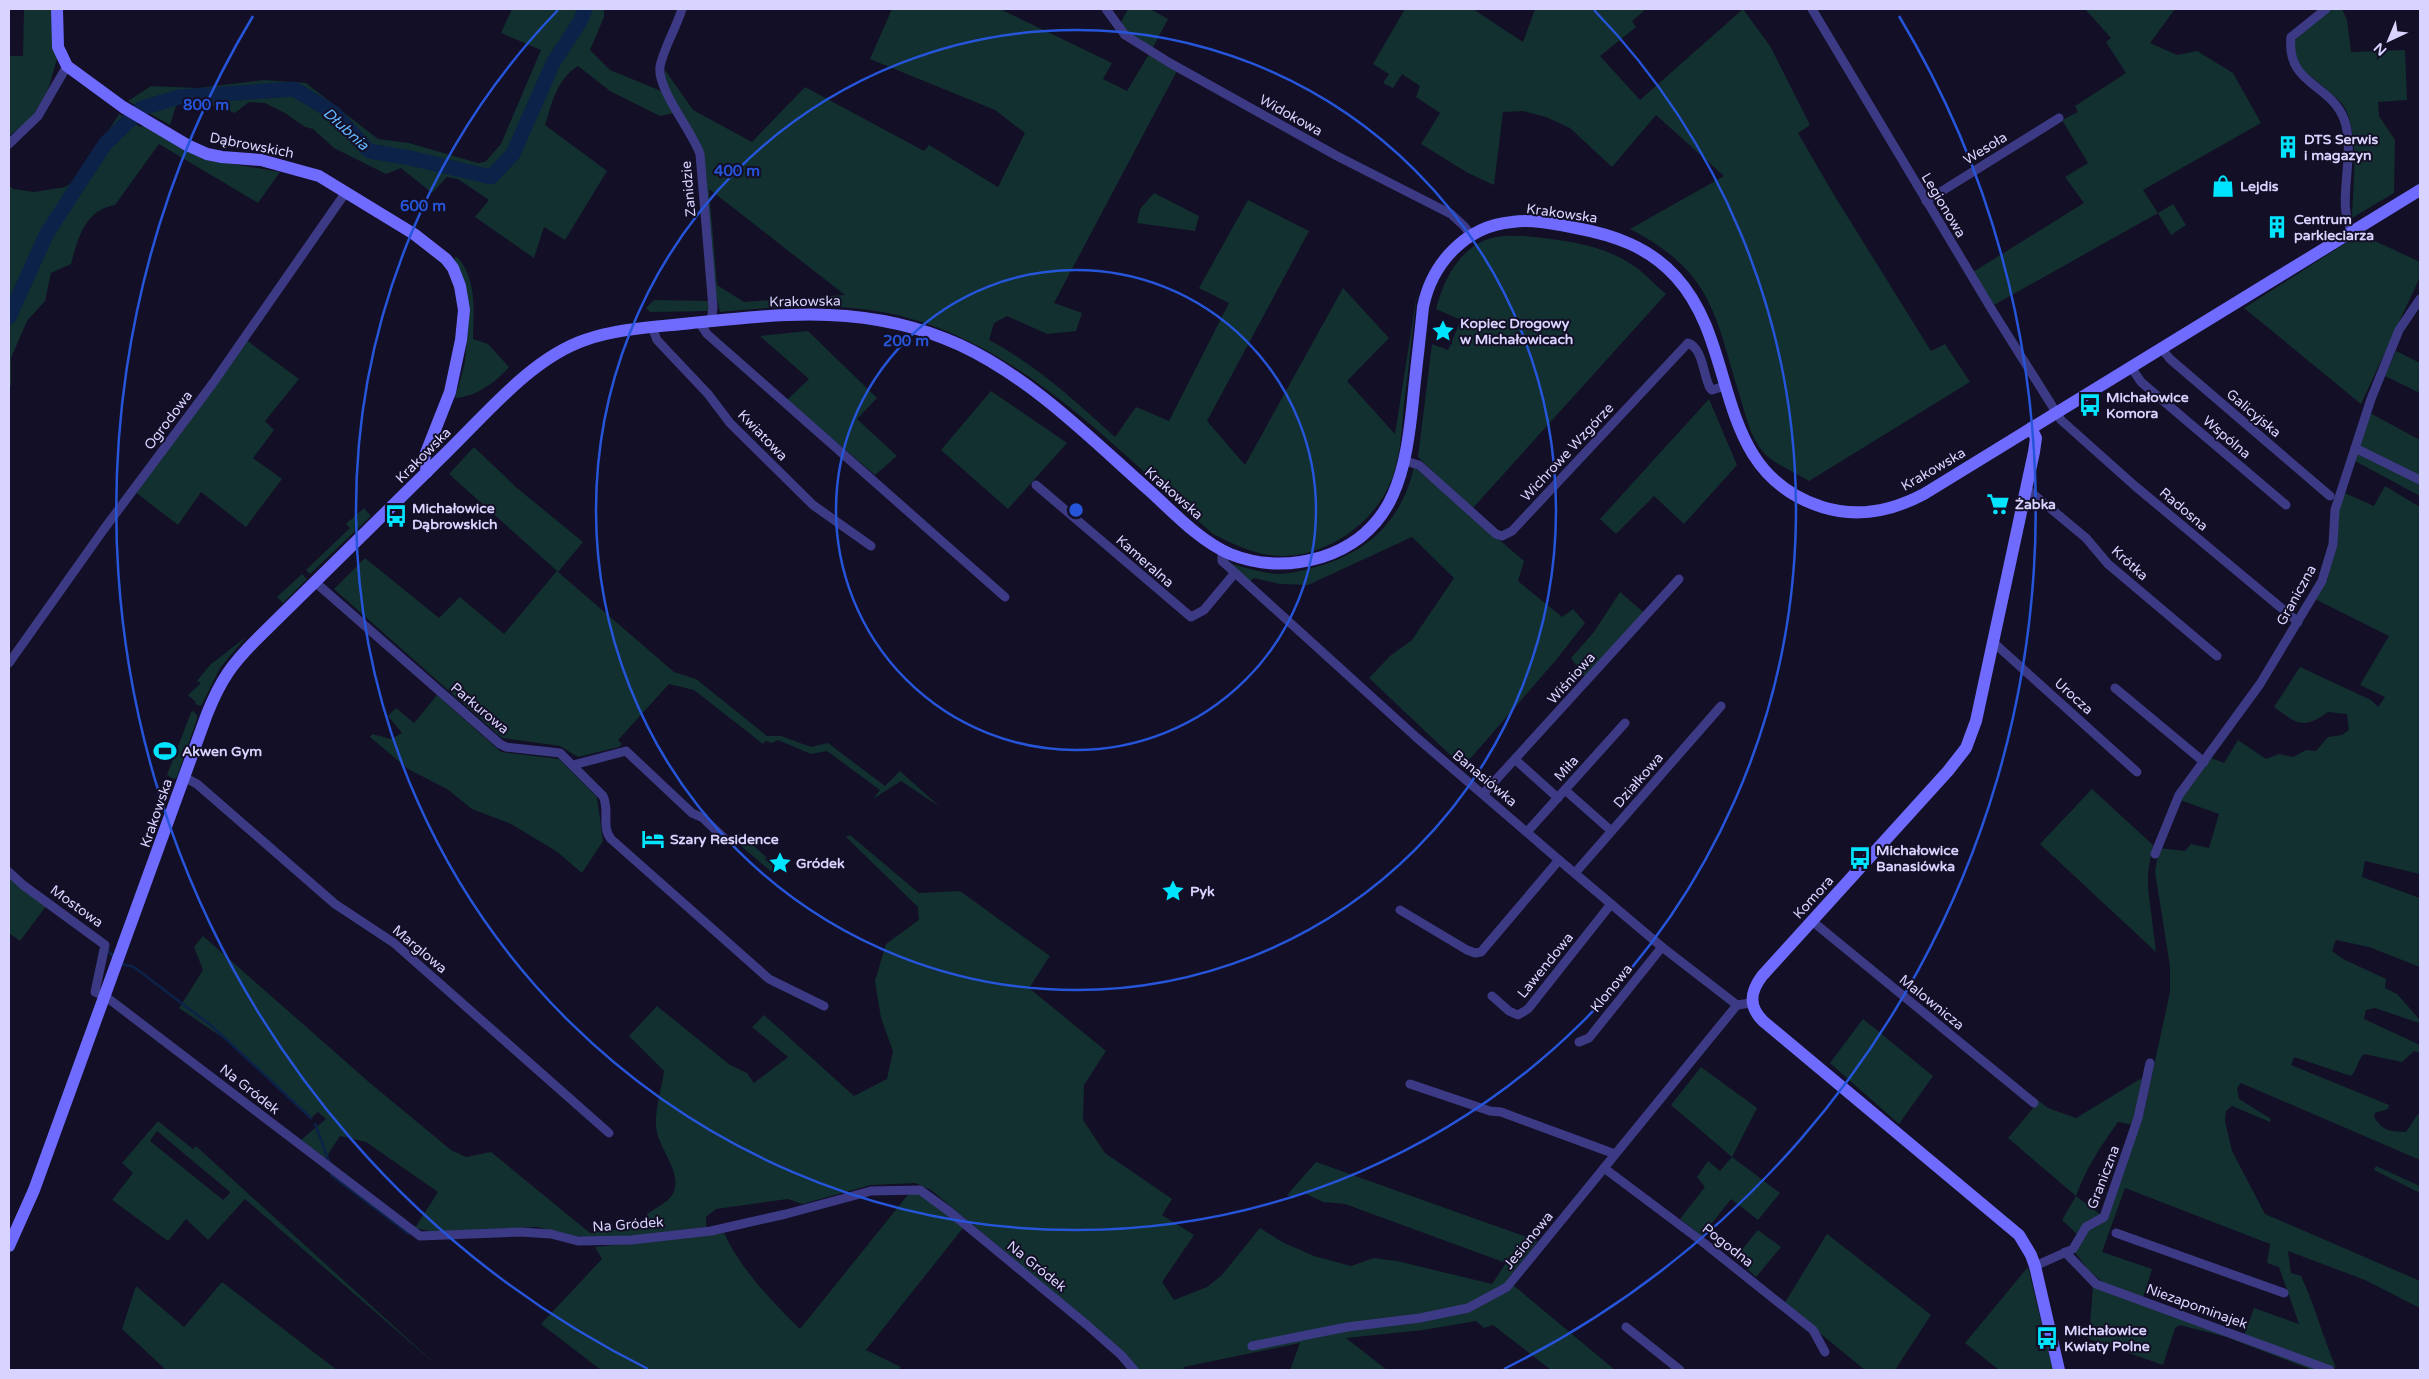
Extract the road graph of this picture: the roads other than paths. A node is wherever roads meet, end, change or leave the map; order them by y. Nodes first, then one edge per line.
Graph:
1 (57, 9) edge
2 (682, 9) edge
3 (1106, 9) edge
4 (1812, 9) edge
5 (2326, 9) edge
6 (67, 66) junction
7 (2059, 118) dead end
8 (9, 144) edge
9 (2420, 190) edge
10 (346, 192) junction
11 (1926, 201) junction
12 (2352, 232) junction
13 (1471, 235) junction
14 (2420, 299) edge
15 (705, 322) junction
16 (652, 327) junction
17 (2162, 349) junction
18 (2130, 368) junction
19 (1725, 386) junction
20 (2056, 412) junction
21 (2032, 428) junction
22 (2355, 448) junction
23 (1405, 461) junction
24 (427, 472) junction
25 (2420, 480) edge
26 (1036, 485) dead end
27 (2026, 488) junction
28 (2330, 496) dead end
29 (2286, 505) dead end
30 (871, 546) dead end
31 (1222, 550) junction
32 (1234, 574) junction
33 (1679, 579) dead end
34 (315, 582) junction
35 (1005, 597) dead end
36 (2298, 622) junction
37 (1993, 642) junction
38 (2217, 656) dead end
39 (9, 663) edge
40 (2115, 688) dead end
41 (1721, 706) dead end
42 (1625, 723) dead end
43 (2204, 762) junction
44 (1519, 763) dead end
45 (573, 765) junction
46 (2136, 772) dead end
47 (184, 777) junction
48 (1565, 790) junction
49 (1482, 794) junction
50 (1558, 798) junction
51 (1608, 828) dead end
52 (1527, 832) junction
53 (727, 841) dead end
54 (2155, 854) dead end
55 (1559, 860) junction
56 (9, 872) edge
57 (1575, 873) junction
58 (1612, 904) junction
59 (1400, 910) dead end
60 (1812, 921) junction
61 (1662, 947) junction
62 (105, 996) junction
63 (1492, 996) dead end
64 (1751, 1003) junction
65 (1737, 1005) junction
66 (824, 1006) dead end
67 (1579, 1042) dead end
68 (2150, 1064) dead end
69 (1410, 1084) dead end
70 (2034, 1103) dead end
71 (609, 1133) dead end
72 (1616, 1154) junction
73 (1604, 1168) junction
74 (2116, 1233) dead end
75 (9, 1246) edge
76 (2065, 1252) junction
77 (2035, 1266) junction
78 (2284, 1293) dead end
79 (1626, 1327) dead end
80 (1252, 1346) dead end
81 (1825, 1352) dead end
82 (1134, 1370) edge
83 (1680, 1370) edge
84 (2060, 1370) edge
85 (2330, 1370) edge

1 - 6 main road
2 - 15 street, Zanidzie
3 - 13 street, Widokowa
4 - 11 street, Legionowa
5 - 12 street
6 - 8 street
6 - 10 main road, Dąbrowskich
7 - 11 street, Wesoła
9 - 12 main road, Krakowska
10 - 24 main road, Dąbrowskich
10 - 39 street, Ogrodowa
11 - 20 street, Legionowa
12 - 17 main road, Krakowska
13 - 19 main road, Krakowska
13 - 23 main road, Krakowska
14 - 22 street, Graniczna
15 - 16 main road, Krakowska
15 - 31 main road, Krakowska
15 - 35 street
16 - 24 main road, Krakowska
16 - 30 street, Kwiatowa
17 - 18 main road, Krakowska
17 - 28 street, Galicyjska
18 - 20 main road, Krakowska
18 - 29 street, Wspólna
19 - 21 main road, Krakowska
19 - 23 street, Wichrowe Wzgórze
20 - 21 main road, Krakowska
20 - 36 street, Radosna
21 - 27 main road, Komora
22 - 25 street
22 - 36 street, Graniczna
23 - 31 main road, Krakowska
24 - 34 main road, Krakowska
26 - 32 street, Kameralna
27 - 37 main road, Komora
27 - 38 street, Krótka
31 - 32 street, Banasiówka
32 - 49 street, Banasiówka
33 - 49 street, Wiśniowa
34 - 45 street, Parkurowa
34 - 47 main road, Krakowska
36 - 43 street, Graniczna
37 - 46 street, Urocza
37 - 60 main road, Komora
40 - 43 street
41 - 57 street, Działkowa
42 - 48 street, Miła
43 - 54 street, Graniczna
44 - 50 street
45 - 53 street
45 - 66 street, Parkurowa
47 - 62 main road, Krakowska
47 - 71 street, Marglowa
48 - 50 street, Miła
48 - 51 street
49 - 52 street, Banasiówka
50 - 52 street, Miła
52 - 55 street, Banasiówka
55 - 57 street, Banasiówka
55 - 59 street
56 - 62 street, Mostowa
57 - 58 street, Banasiówka
58 - 61 street, Banasiówka
58 - 63 street, Lawendowa
60 - 64 main road, Komora
60 - 70 street, Malownicza
61 - 65 street, Banasiówka
61 - 67 street, Klonowa
62 - 75 main road, Krakowska
62 - 82 street, Na Gródek
64 - 65 street
64 - 77 main road
65 - 72 street, Jesionowa
68 - 76 street, Graniczna
69 - 72 street
72 - 73 street, Jesionowa
73 - 80 street, Jesionowa
73 - 81 street, Pogodna
74 - 78 street
76 - 77 street, Graniczna
76 - 85 street, Niezapominajek
77 - 84 main road
79 - 83 street

